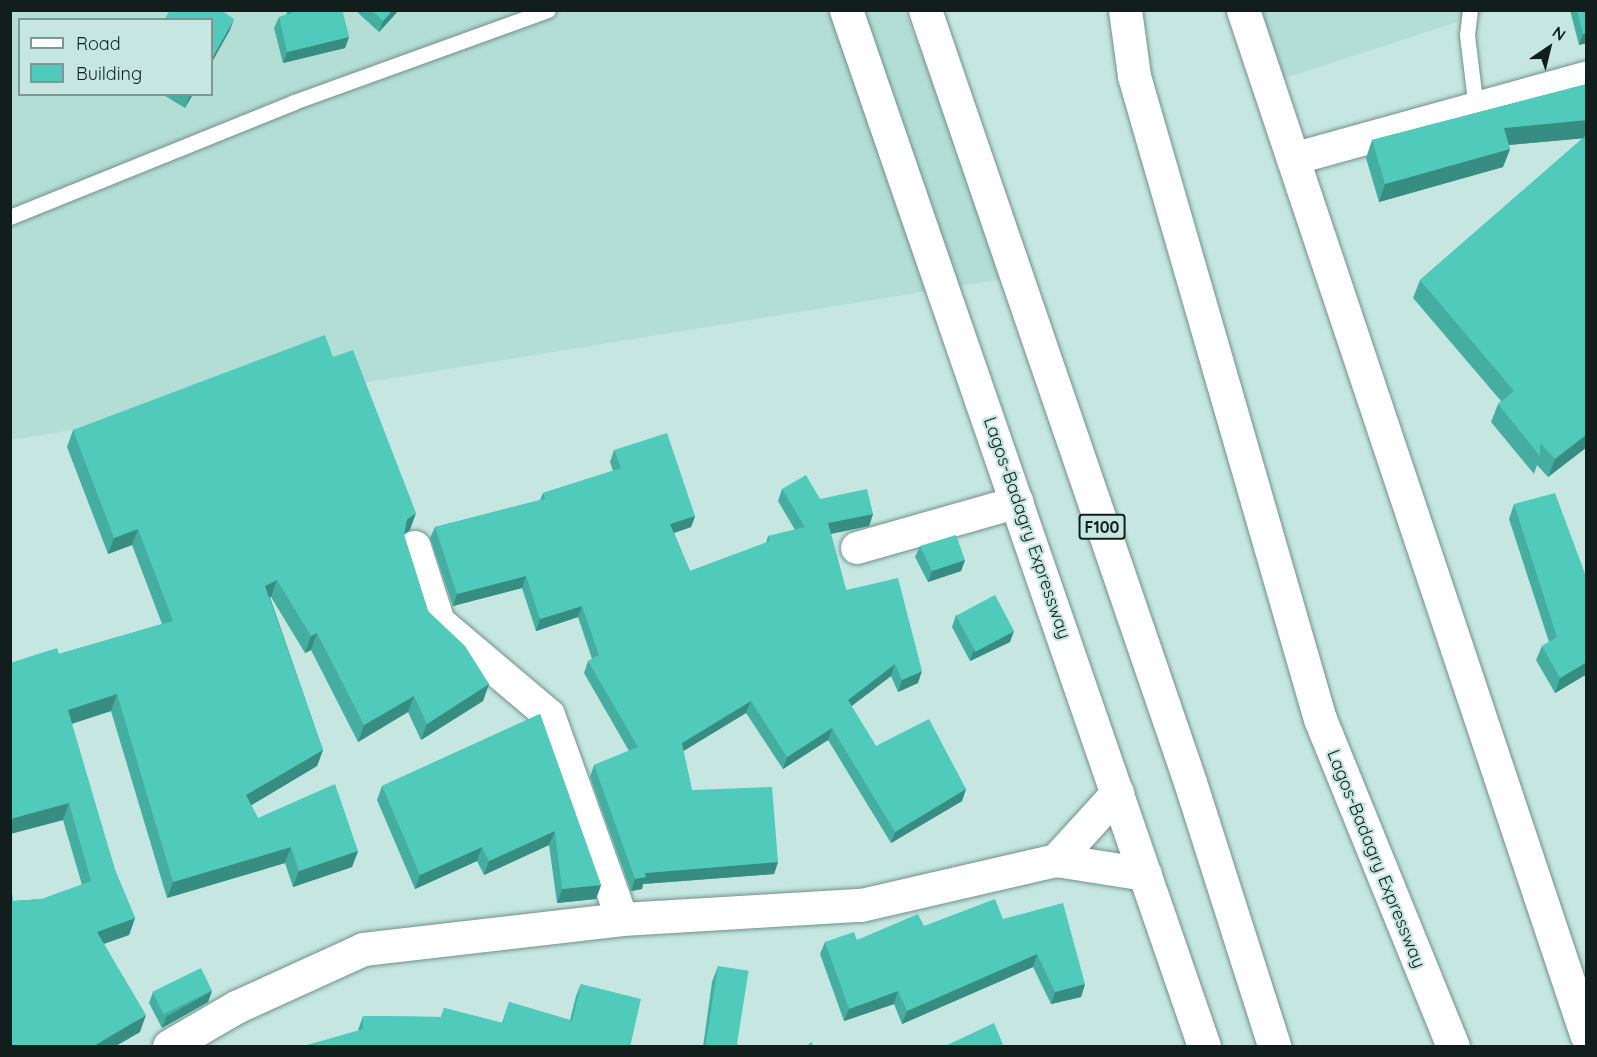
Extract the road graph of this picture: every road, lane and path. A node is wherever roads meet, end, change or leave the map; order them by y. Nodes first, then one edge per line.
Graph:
1 (548, 10) edge
2 (846, 10) edge
3 (925, 10) edge
4 (1125, 10) edge
5 (1243, 10) edge
6 (1470, 10) edge
7 (1587, 78) edge
8 (1476, 109) junction
9 (1293, 159) junction
10 (10, 217) edge
11 (1018, 502) junction
12 (415, 547) dead end
13 (856, 548) dead end
14 (1117, 793) junction
15 (1056, 861) junction
16 (1145, 874) junction
17 (622, 919) junction
18 (1587, 1034) edge
19 (169, 1047) edge
20 (1204, 1047) edge
21 (1274, 1047) edge
22 (1453, 1047) edge

1 - 10 lane
2 - 11 main road, Lagos-Badagry Expressway
3 - 21 main road, F100
4 - 22 main road, Lagos-Badagry Expressway
5 - 9 main road
6 - 8 lane
7 - 8 street
8 - 9 street
9 - 18 main road
11 - 13 street
11 - 14 main road, Lagos-Badagry Expressway
12 - 17 street
14 - 15 main road
14 - 16 main road, Lagos-Badagry Expressway
15 - 16 main road
15 - 17 main road
16 - 20 main road, Lagos-Badagry Expressway
17 - 19 main road

